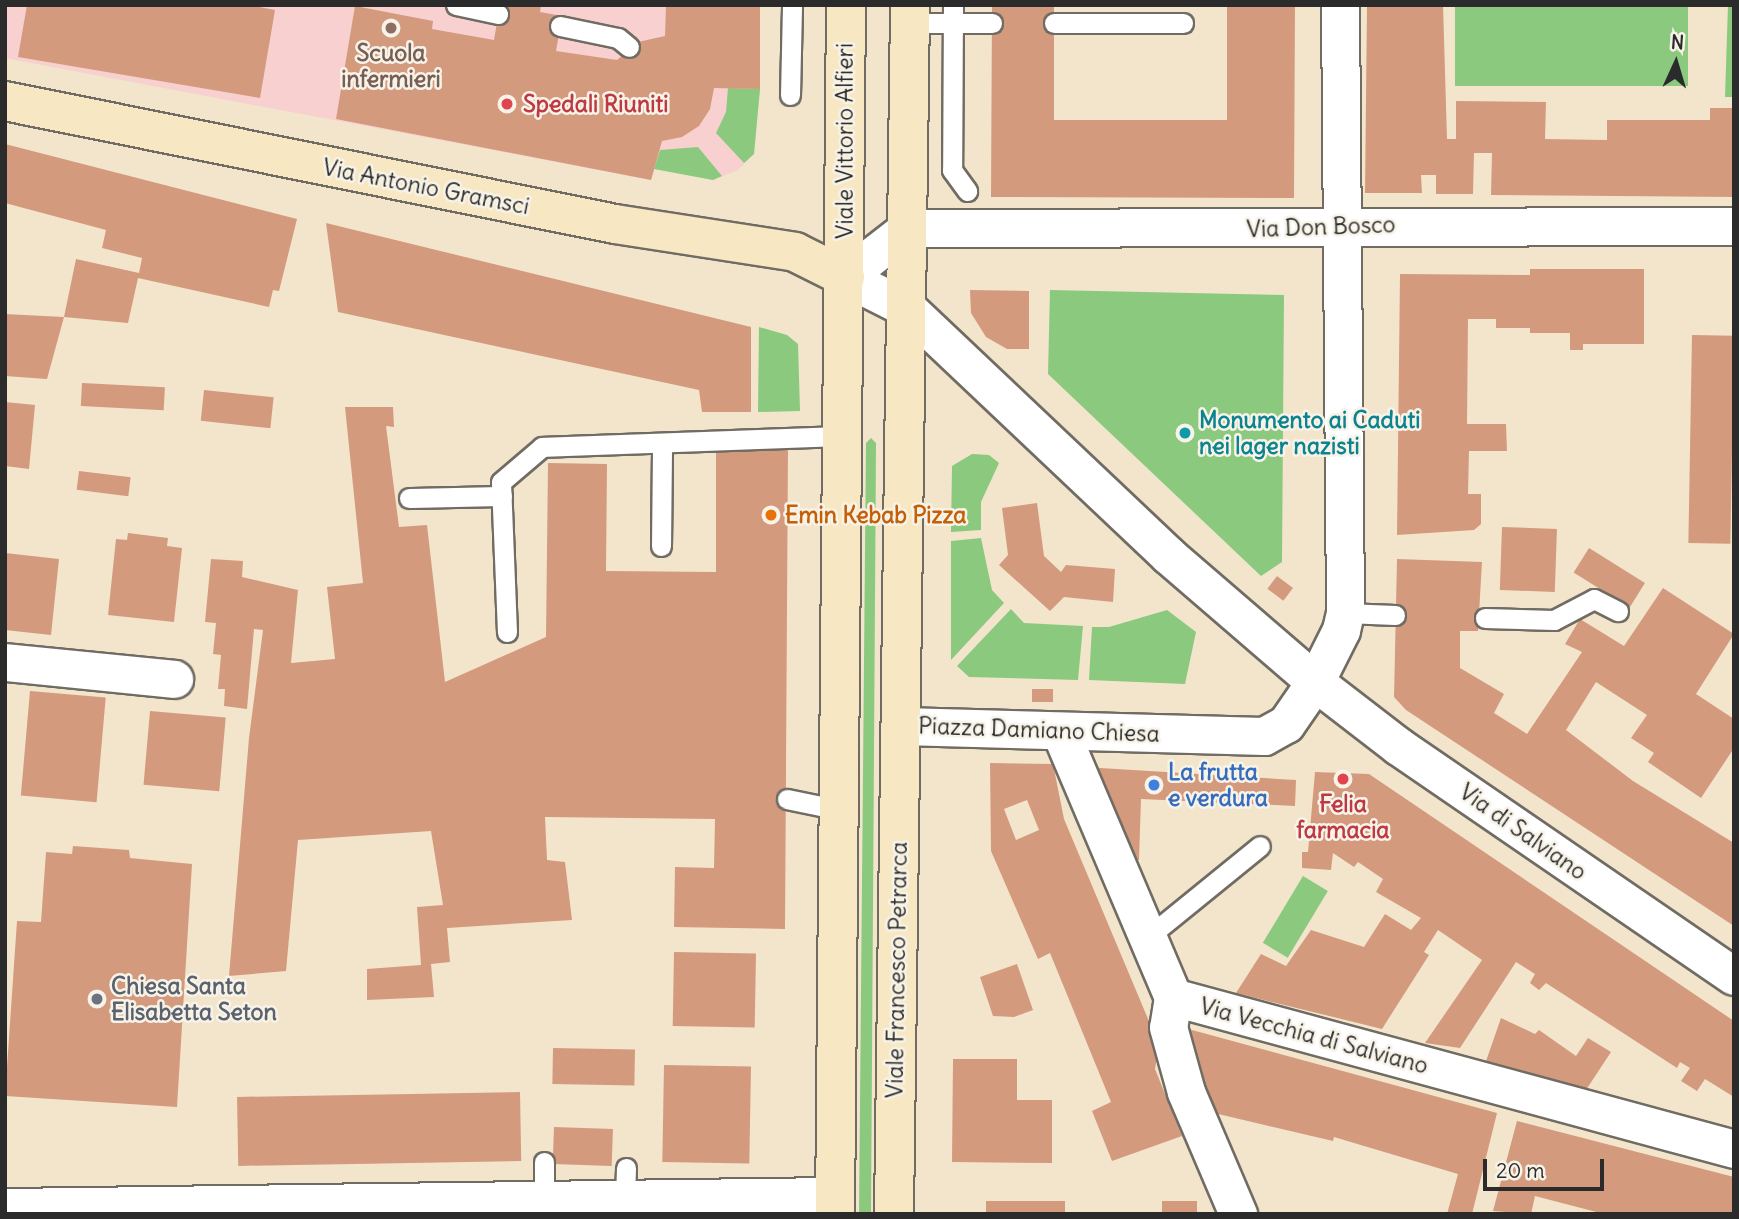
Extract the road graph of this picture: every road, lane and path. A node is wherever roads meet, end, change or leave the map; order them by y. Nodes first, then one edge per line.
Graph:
1 (456, 5) edge
2 (792, 5) edge
3 (846, 5) edge
4 (1340, 5) edge
5 (498, 14) dead end
6 (910, 14) edge
7 (953, 14) edge
8 (992, 23) dead end
9 (1054, 23) dead end
10 (1183, 23) dead end
11 (560, 26) dead end
12 (629, 47) dead end
13 (790, 95) dead end
14 (5, 101) edge
15 (967, 191) dead end
16 (1734, 226) edge
17 (908, 228) junction
18 (1341, 229) junction
19 (845, 277) junction
20 (908, 309) junction
21 (845, 436) junction
22 (662, 443) junction
23 (502, 496) junction
24 (408, 498) dead end
25 (661, 547) dead end
26 (1618, 611) dead end
27 (1345, 613) junction
28 (1395, 615) dead end
29 (1485, 618) dead end
30 (508, 632) dead end
31 (5, 662) edge
32 (174, 679) dead end
33 (1315, 682) junction
34 (902, 726) junction
35 (1060, 731) junction
36 (787, 799) dead end
37 (840, 810) junction
38 (1260, 846) dead end
39 (1148, 937) junction
40 (1734, 976) edge
41 (1173, 997) junction
42 (1734, 1149) edge
43 (544, 1162) dead end
44 (544, 1199) junction
45 (835, 1205) edge
46 (5, 1207) edge
47 (153, 1210) edge
48 (894, 1214) edge
49 (1238, 1214) edge

1 - 5 lane
2 - 13 lane
3 - 19 main road, Viale Vittorio Alfieri
4 - 18 street, Piazza Damiano Chiesa
6 - 7 lane
6 - 17 main road
7 - 8 lane
7 - 15 lane
9 - 10 lane
11 - 12 lane
14 - 19 main road, Via Antonio Gramsci
16 - 18 street, Via Don Bosco
17 - 18 street, Via Don Bosco
17 - 19 street
17 - 20 main road, Piazza Damiano Chiesa
18 - 27 street, Piazza Damiano Chiesa
19 - 20 street
19 - 21 main road
20 - 33 street
20 - 34 main road, Piazza Damiano Chiesa
21 - 22 lane
21 - 37 main road
22 - 23 lane
22 - 25 lane
23 - 24 lane
23 - 30 lane
26 - 29 lane
27 - 28 lane
27 - 33 street, Piazza Damiano Chiesa
31 - 32 street
33 - 35 street, Piazza Damiano Chiesa
33 - 40 street, Via di Salviano
34 - 35 street, Piazza Damiano Chiesa
34 - 48 main road, Viale Francesco Petrarca
35 - 39 street, Via Vecchia di Salviano
36 - 37 lane
37 - 45 main road
38 - 39 lane
39 - 41 street, Via Vecchia di Salviano
41 - 42 street, Via Vecchia di Salviano
41 - 49 street
43 - 44 lane
44 - 45 street
44 - 47 street
46 - 47 street

